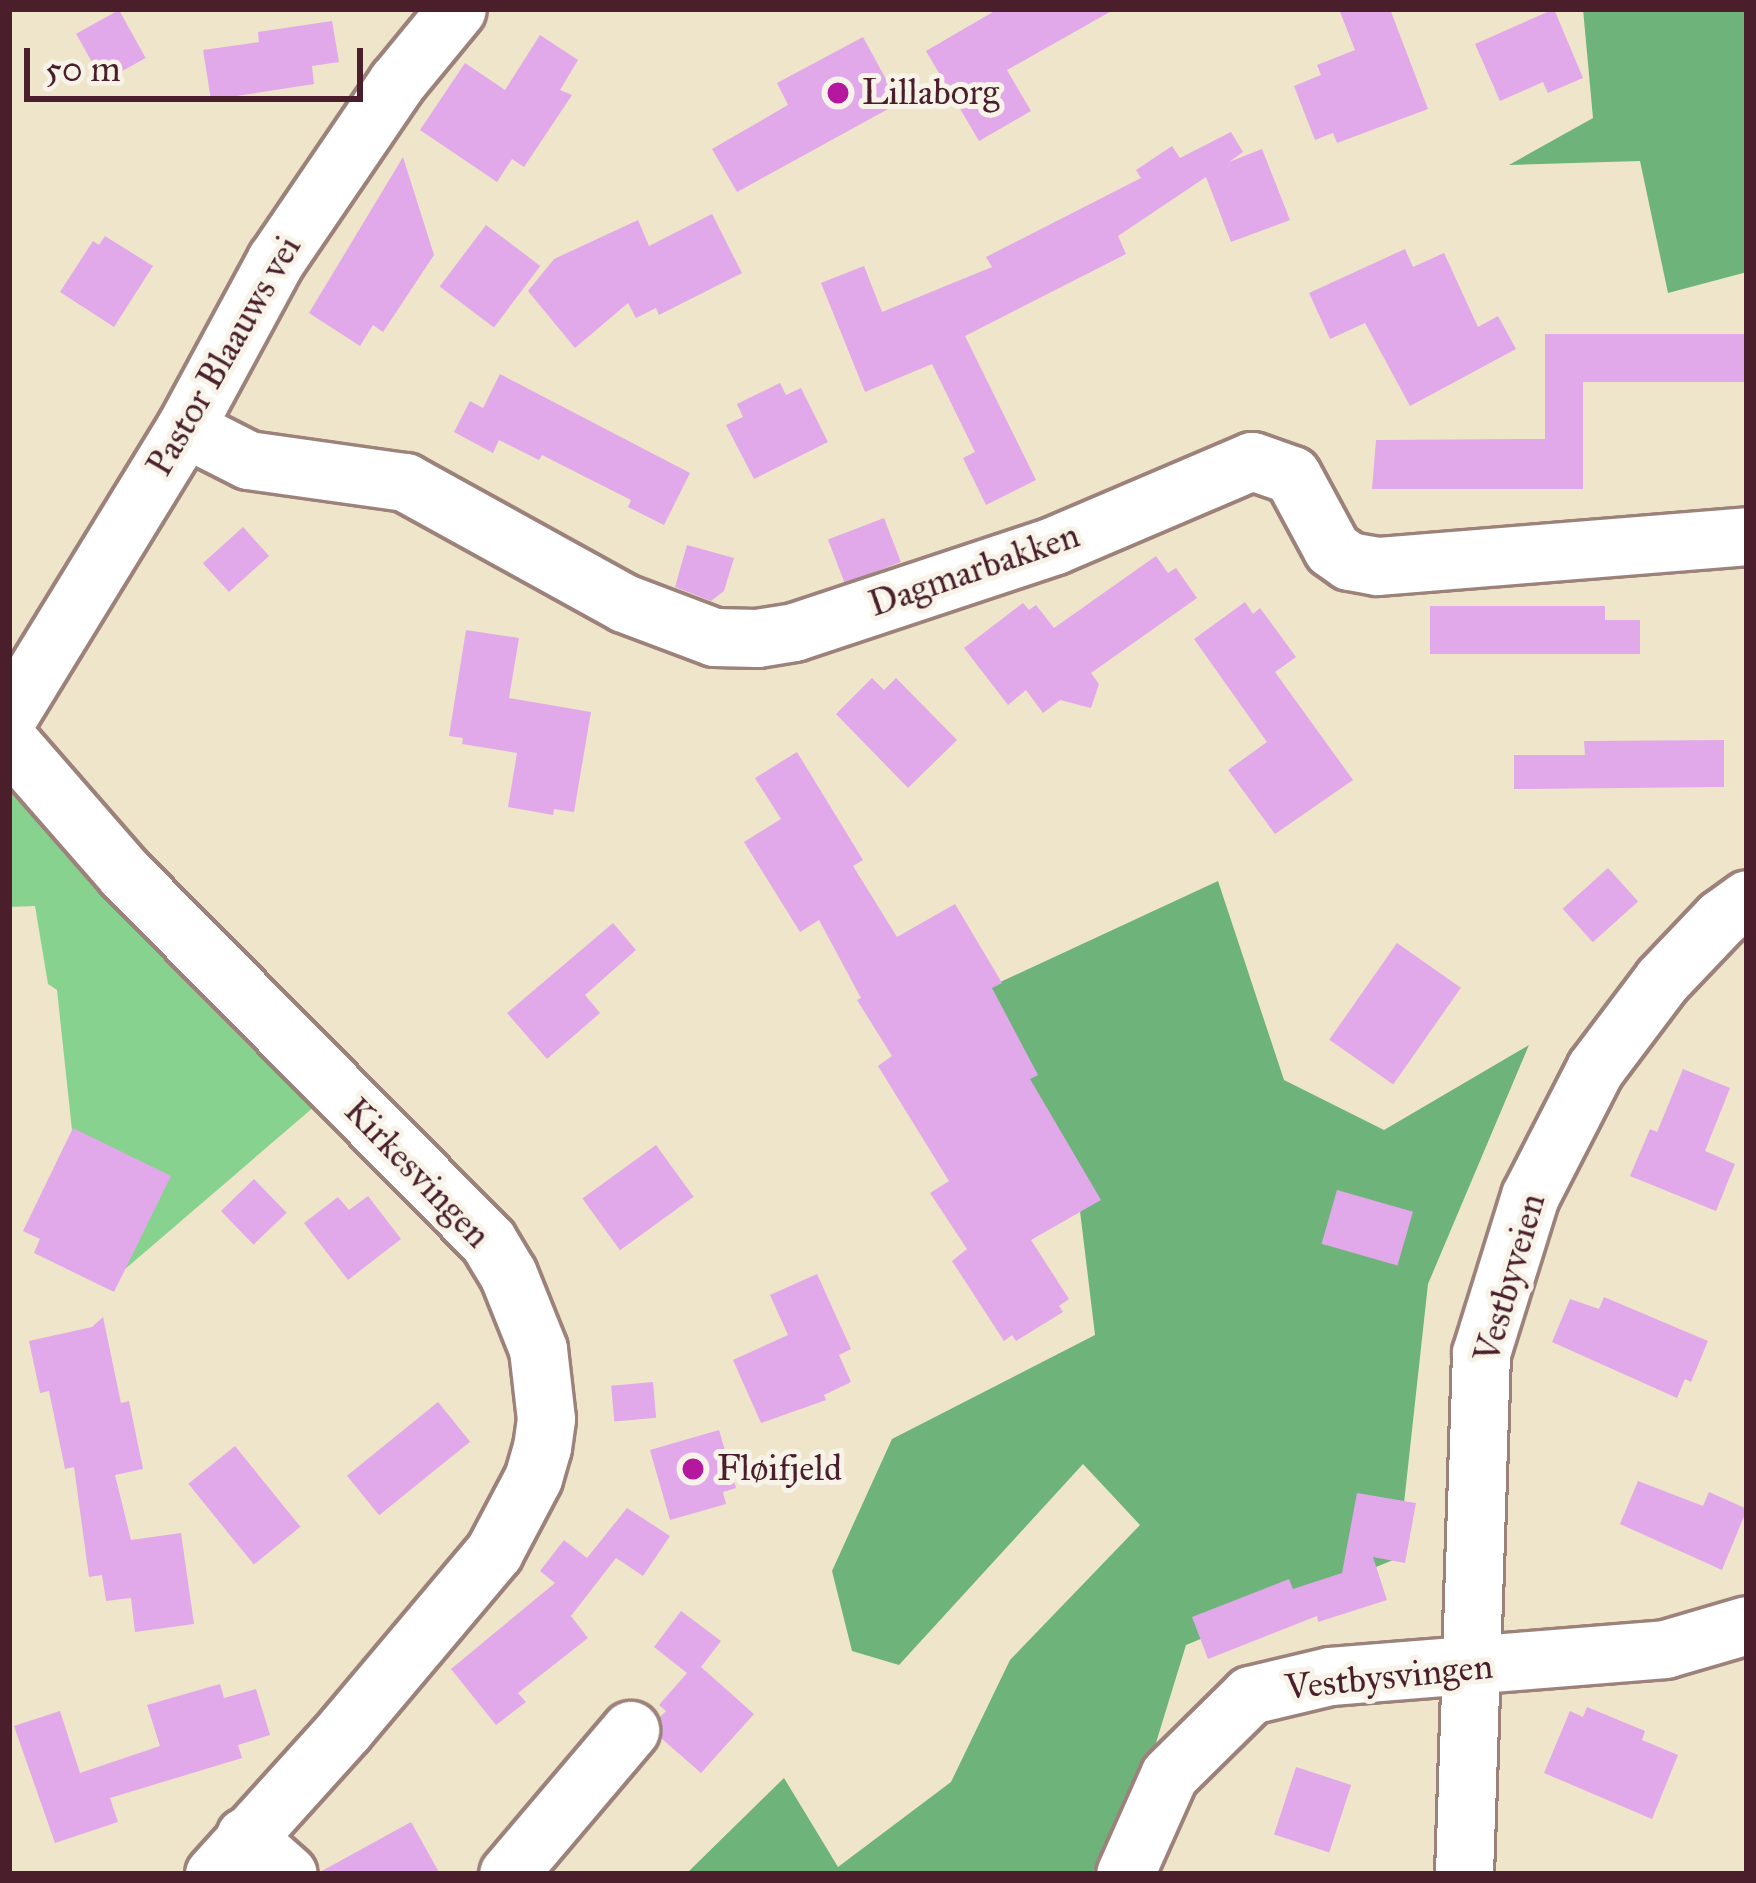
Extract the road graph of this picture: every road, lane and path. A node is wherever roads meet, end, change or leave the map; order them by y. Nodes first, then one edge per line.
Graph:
1 (457, 9) edge
2 (185, 428) junction
3 (1747, 536) edge
4 (9, 715) edge
5 (9, 741) edge
6 (1747, 899) edge
7 (1747, 1625) edge
8 (1471, 1667) junction
9 (630, 1730) dead end
10 (230, 1855) edge
11 (288, 1874) edge
12 (508, 1874) edge
13 (1124, 1874) edge
14 (1464, 1874) edge

1 - 2 street, Pastor Blaauws vei
2 - 3 street, Dagmarbakken
2 - 4 street, Pastor Blaauws vei
5 - 10 street, Kirkesvingen
6 - 8 street, Vestbyveien
7 - 8 street, Vestbysvingen
8 - 13 street, Vestbysvingen
8 - 14 street, Vestbyveien
9 - 12 street
10 - 11 street, Kirkesvingen

